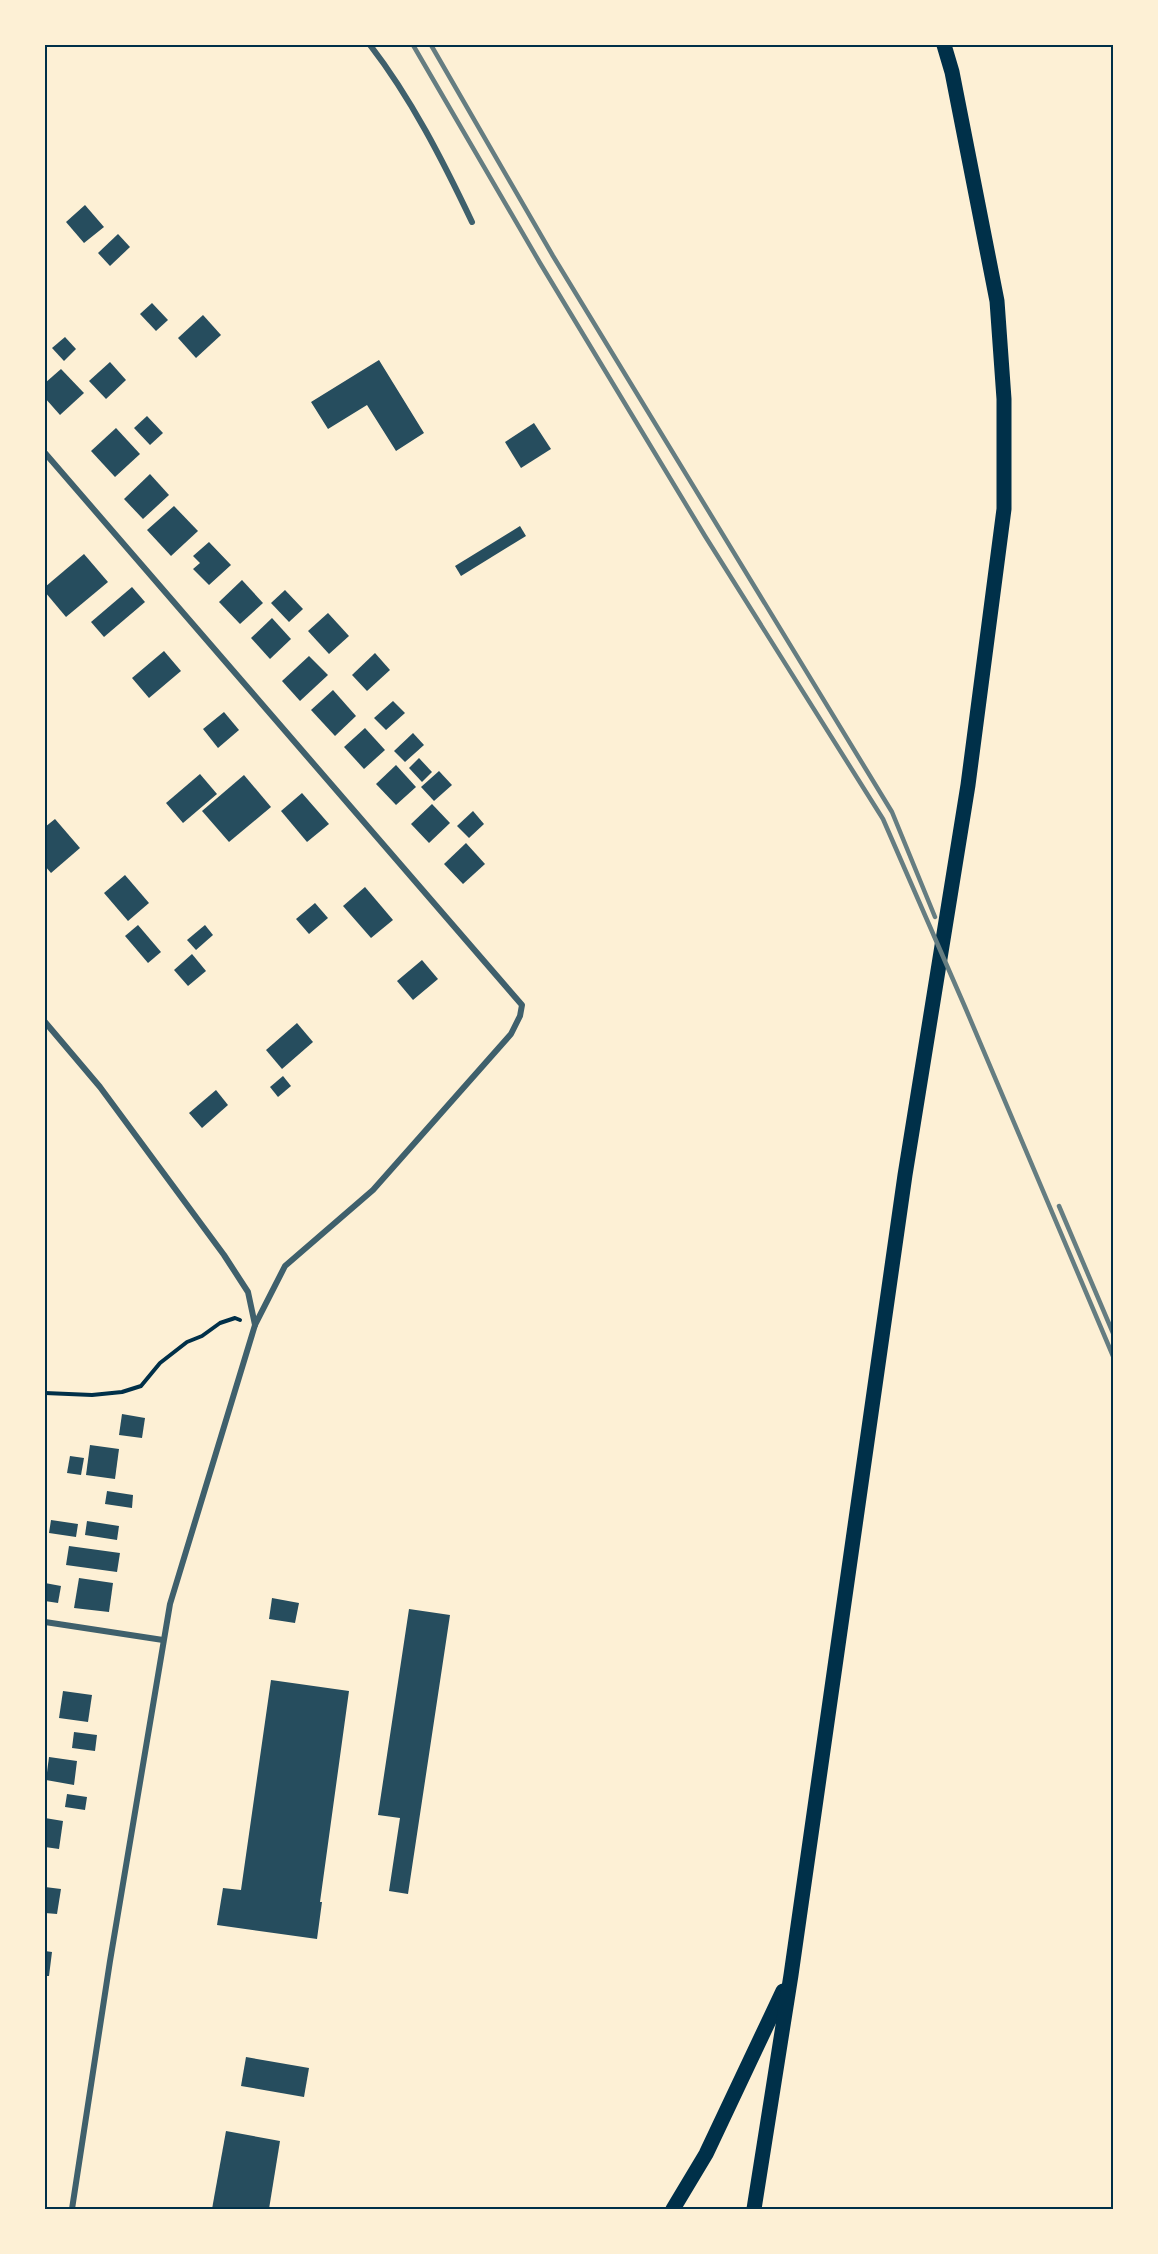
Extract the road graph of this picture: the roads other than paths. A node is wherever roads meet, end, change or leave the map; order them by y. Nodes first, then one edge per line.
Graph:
1 (369, 45) edge
2 (944, 45) edge
3 (472, 222) dead end
4 (45, 453) edge
5 (45, 1022) edge
6 (255, 1325) junction
7 (45, 1622) edge
8 (164, 1640) junction
9 (791, 1975) junction
10 (759, 2178) junction
11 (72, 2209) edge
12 (673, 2209) edge
13 (754, 2209) edge
14 (766, 2209) edge

1 - 3 street
2 - 9 main road
4 - 6 street
5 - 6 street
6 - 8 street
7 - 8 street
8 - 11 street
9 - 10 main road
9 - 12 main road
10 - 13 main road
10 - 14 main road

